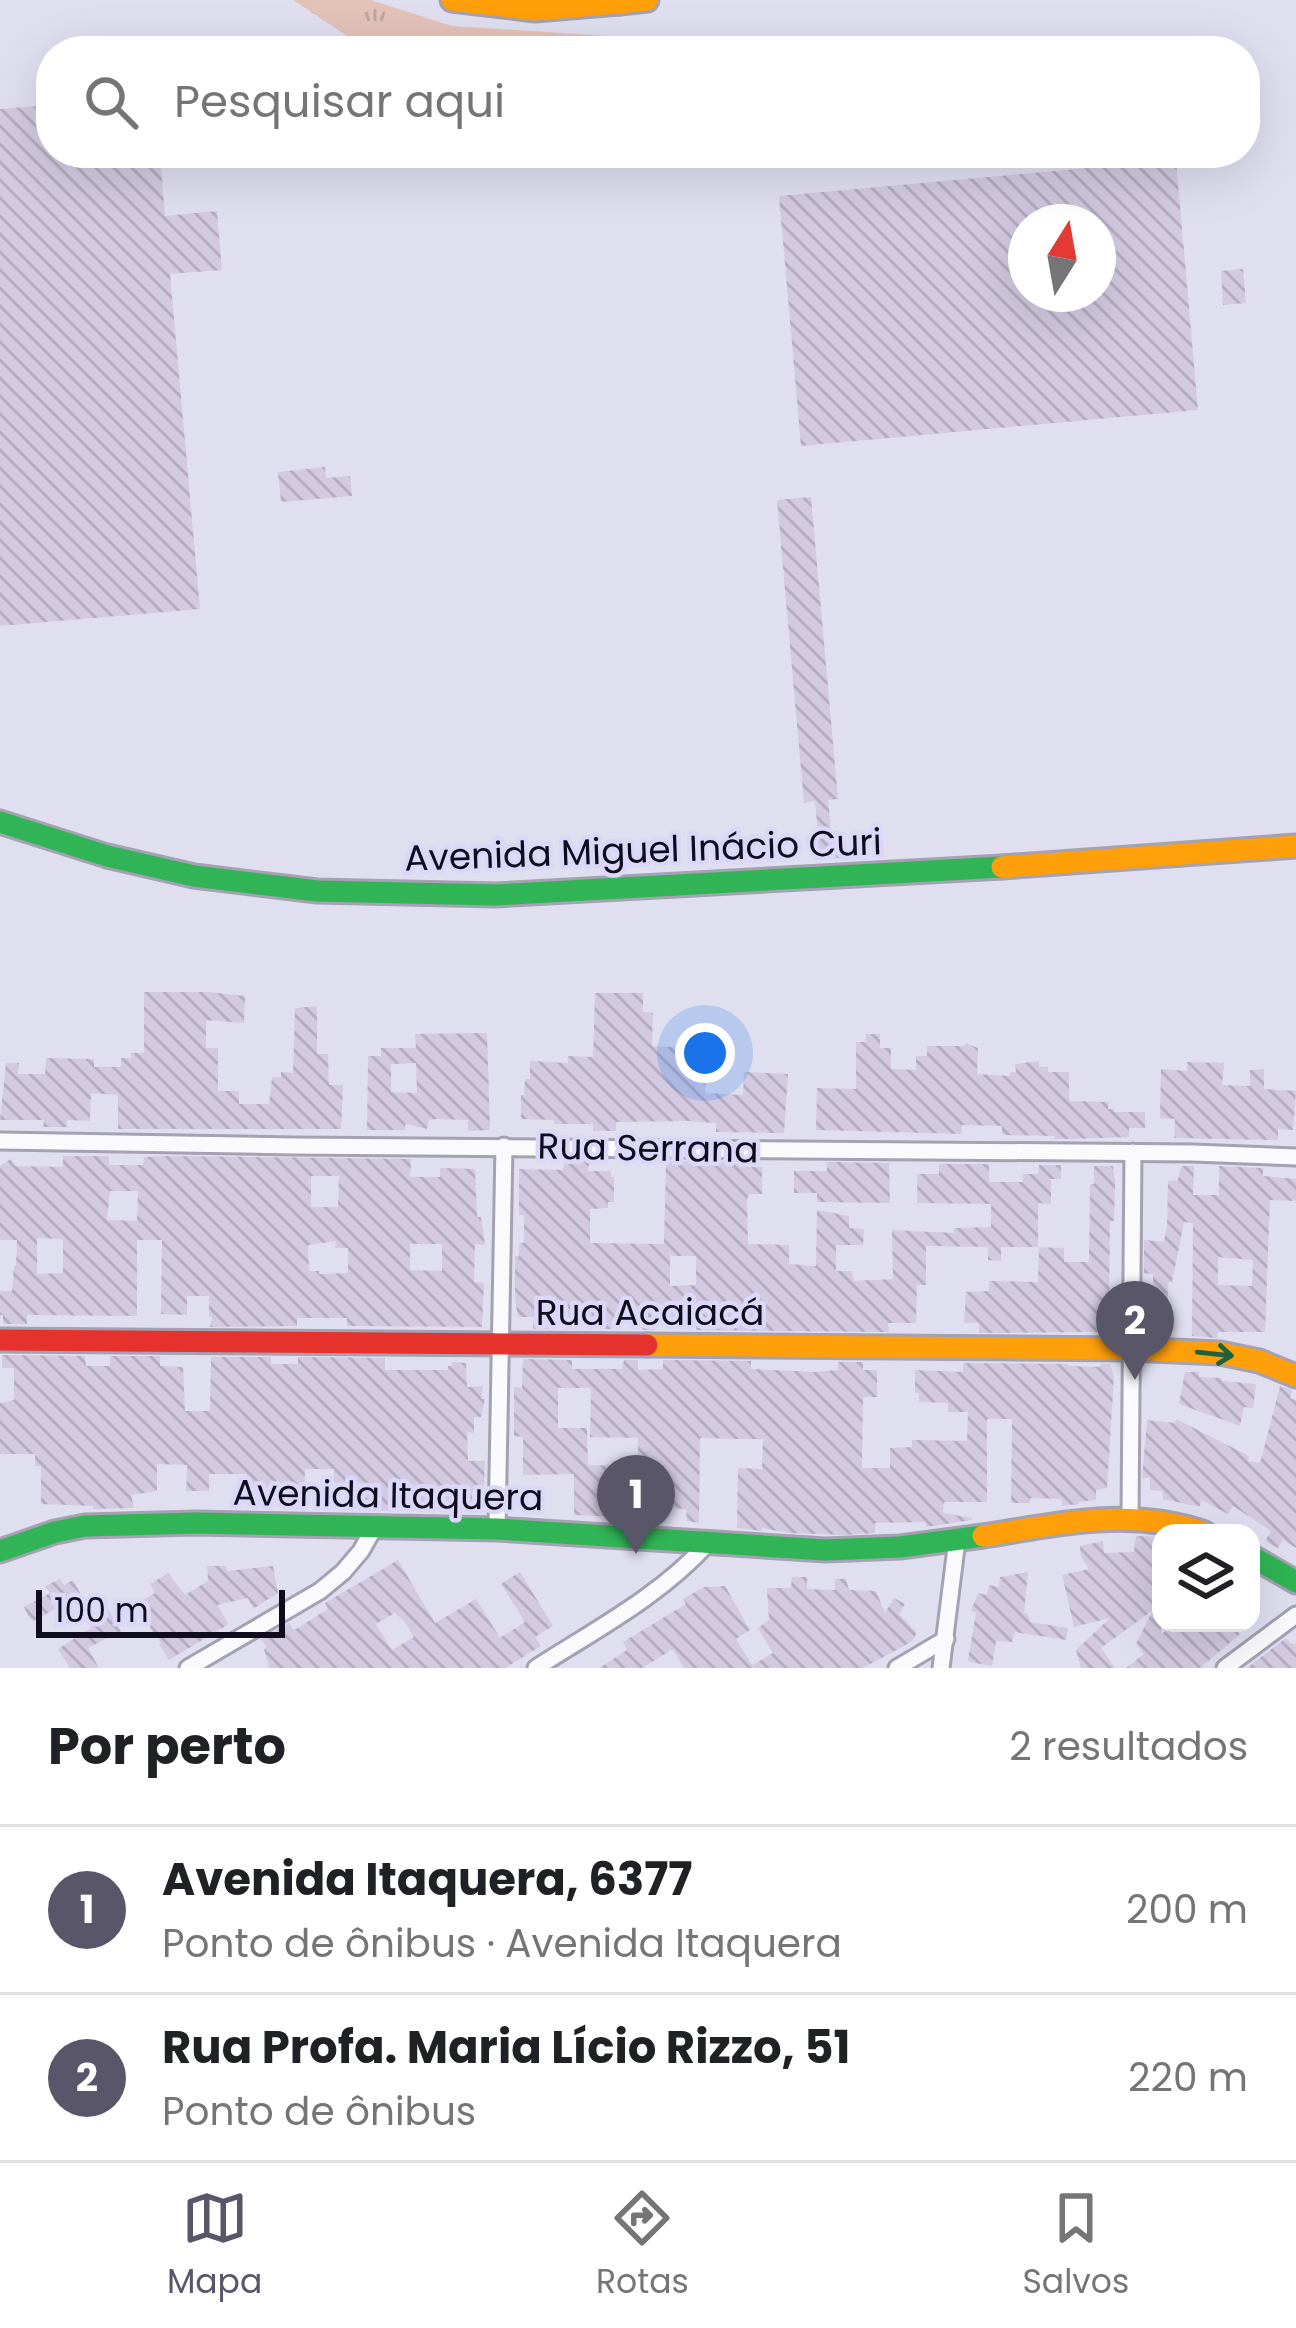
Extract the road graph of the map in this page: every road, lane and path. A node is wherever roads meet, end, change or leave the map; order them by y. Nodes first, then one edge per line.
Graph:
1 (452, 0) edge
2 (646, 0) edge
3 (612, 1) edge
4 (0, 822) edge
5 (1296, 846) edge
6 (2, 1142) edge
7 (504, 1146) junction
8 (1133, 1152) junction
9 (1296, 1157) edge
10 (0, 1340) edge
11 (499, 1344) junction
12 (1130, 1349) junction
13 (1296, 1376) edge
14 (1130, 1517) junction
15 (1175, 1524) edge
16 (374, 1528) junction
17 (497, 1529) junction
18 (956, 1540) junction
19 (707, 1544) junction
20 (0, 1551) edge
21 (1260, 1561) edge
22 (1296, 1582) edge
23 (1296, 1615) edge
24 (946, 1640) junction
25 (188, 1668) edge
26 (536, 1668) edge
27 (897, 1668) edge
28 (941, 1668) edge
29 (1225, 1668) edge

1 - 3 street
2 - 3 street
4 - 5 street, Avenida Miguel Inácio Curi
6 - 7 street, Rua Serrana
7 - 8 street, Rua Serrana
7 - 11 street
8 - 9 street, Rua Serrana
8 - 12 street
10 - 11 street, Rua Acaiacá
11 - 12 street, Rua Acaiacá
11 - 17 street
12 -> 13 street, Rua Acaiacá
12 - 14 street
14 - 15 street, Avenida Itaquera
14 - 18 street, Avenida Itaquera
16 - 17 street, Avenida Itaquera
16 - 20 street, Avenida Itaquera
16 - 25 street
17 - 19 street, Avenida Itaquera
18 - 19 street, Avenida Itaquera
18 - 24 street
19 - 26 street
21 - 22 street
23 - 29 street
24 - 27 street
24 - 28 street

